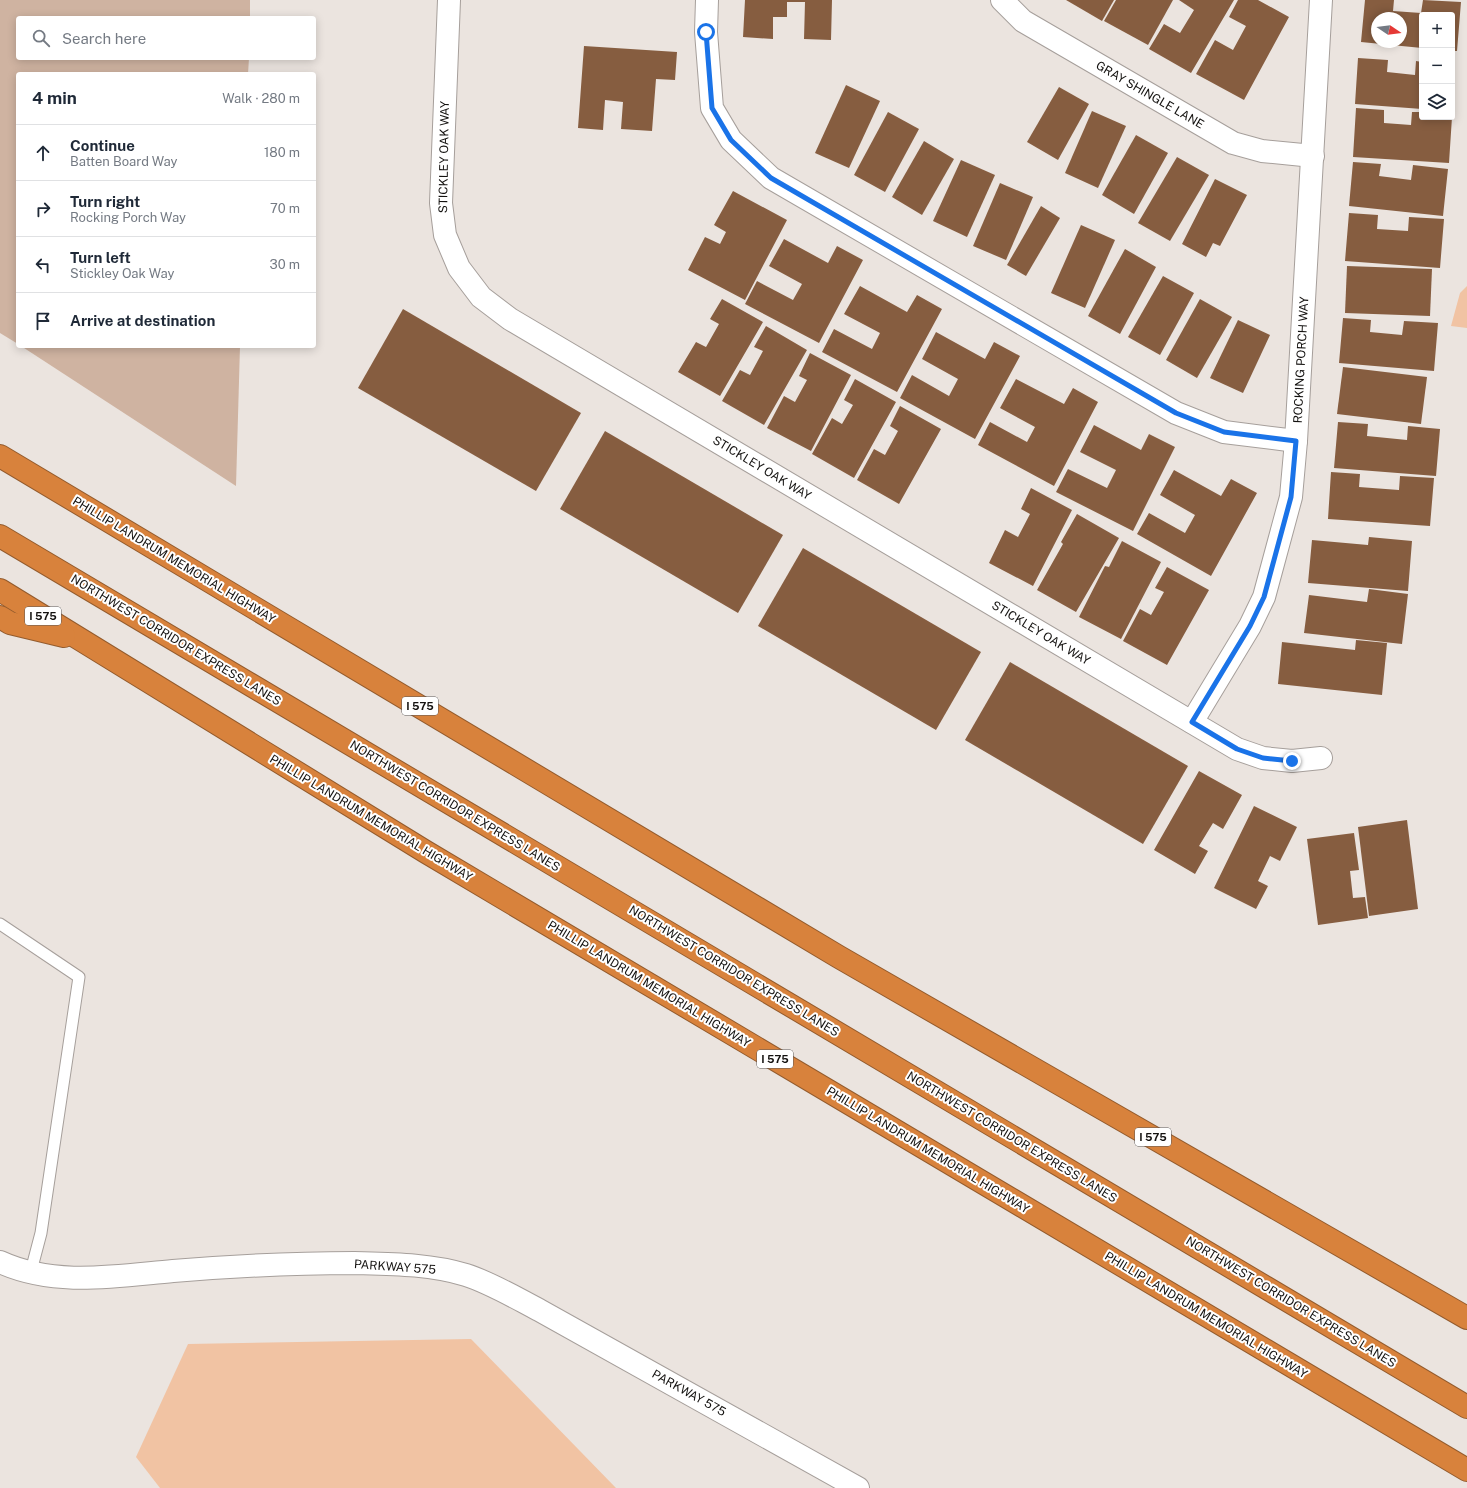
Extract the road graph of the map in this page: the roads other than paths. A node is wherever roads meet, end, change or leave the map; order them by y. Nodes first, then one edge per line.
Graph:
1 (449, 0) edge
2 (707, 0) edge
3 (1002, 0) edge
4 (1321, 0) edge
5 (1313, 156) junction
6 (1296, 441) junction
7 (0, 456) edge
8 (0, 536) edge
9 (0, 590) edge
10 (0, 617) edge
11 (86, 642) junction
12 (1192, 722) junction
13 (1321, 758) dead end
14 (0, 924) edge
15 (0, 1262) edge
16 (31, 1271) junction
17 (1467, 1318) edge
18 (1467, 1407) edge
19 (1467, 1470) edge
20 (858, 1488) edge

1 - 12 street, STICKLEY OAK WAY
2 - 6 street
3 - 5 street, GRAY SHINGLE LANE
4 - 5 street, ROCKING PORCH WAY
5 - 6 street, ROCKING PORCH WAY
6 - 12 street, ROCKING PORCH WAY
7 - 17 highway, PHILLIP LANDRUM MEMORIAL HIGHWAY / I 575
8 - 18 highway, NORTHWEST CORRIDOR EXPRESS LANES
9 - 11 highway, PHILLIP LANDRUM MEMORIAL HIGHWAY / I 575
10 - 11 highway
11 - 19 highway, PHILLIP LANDRUM MEMORIAL HIGHWAY / I 575
12 - 13 street, STICKLEY OAK WAY
14 - 16 lane
15 - 16 street, PARKWAY 575
16 - 20 street, PARKWAY 575

